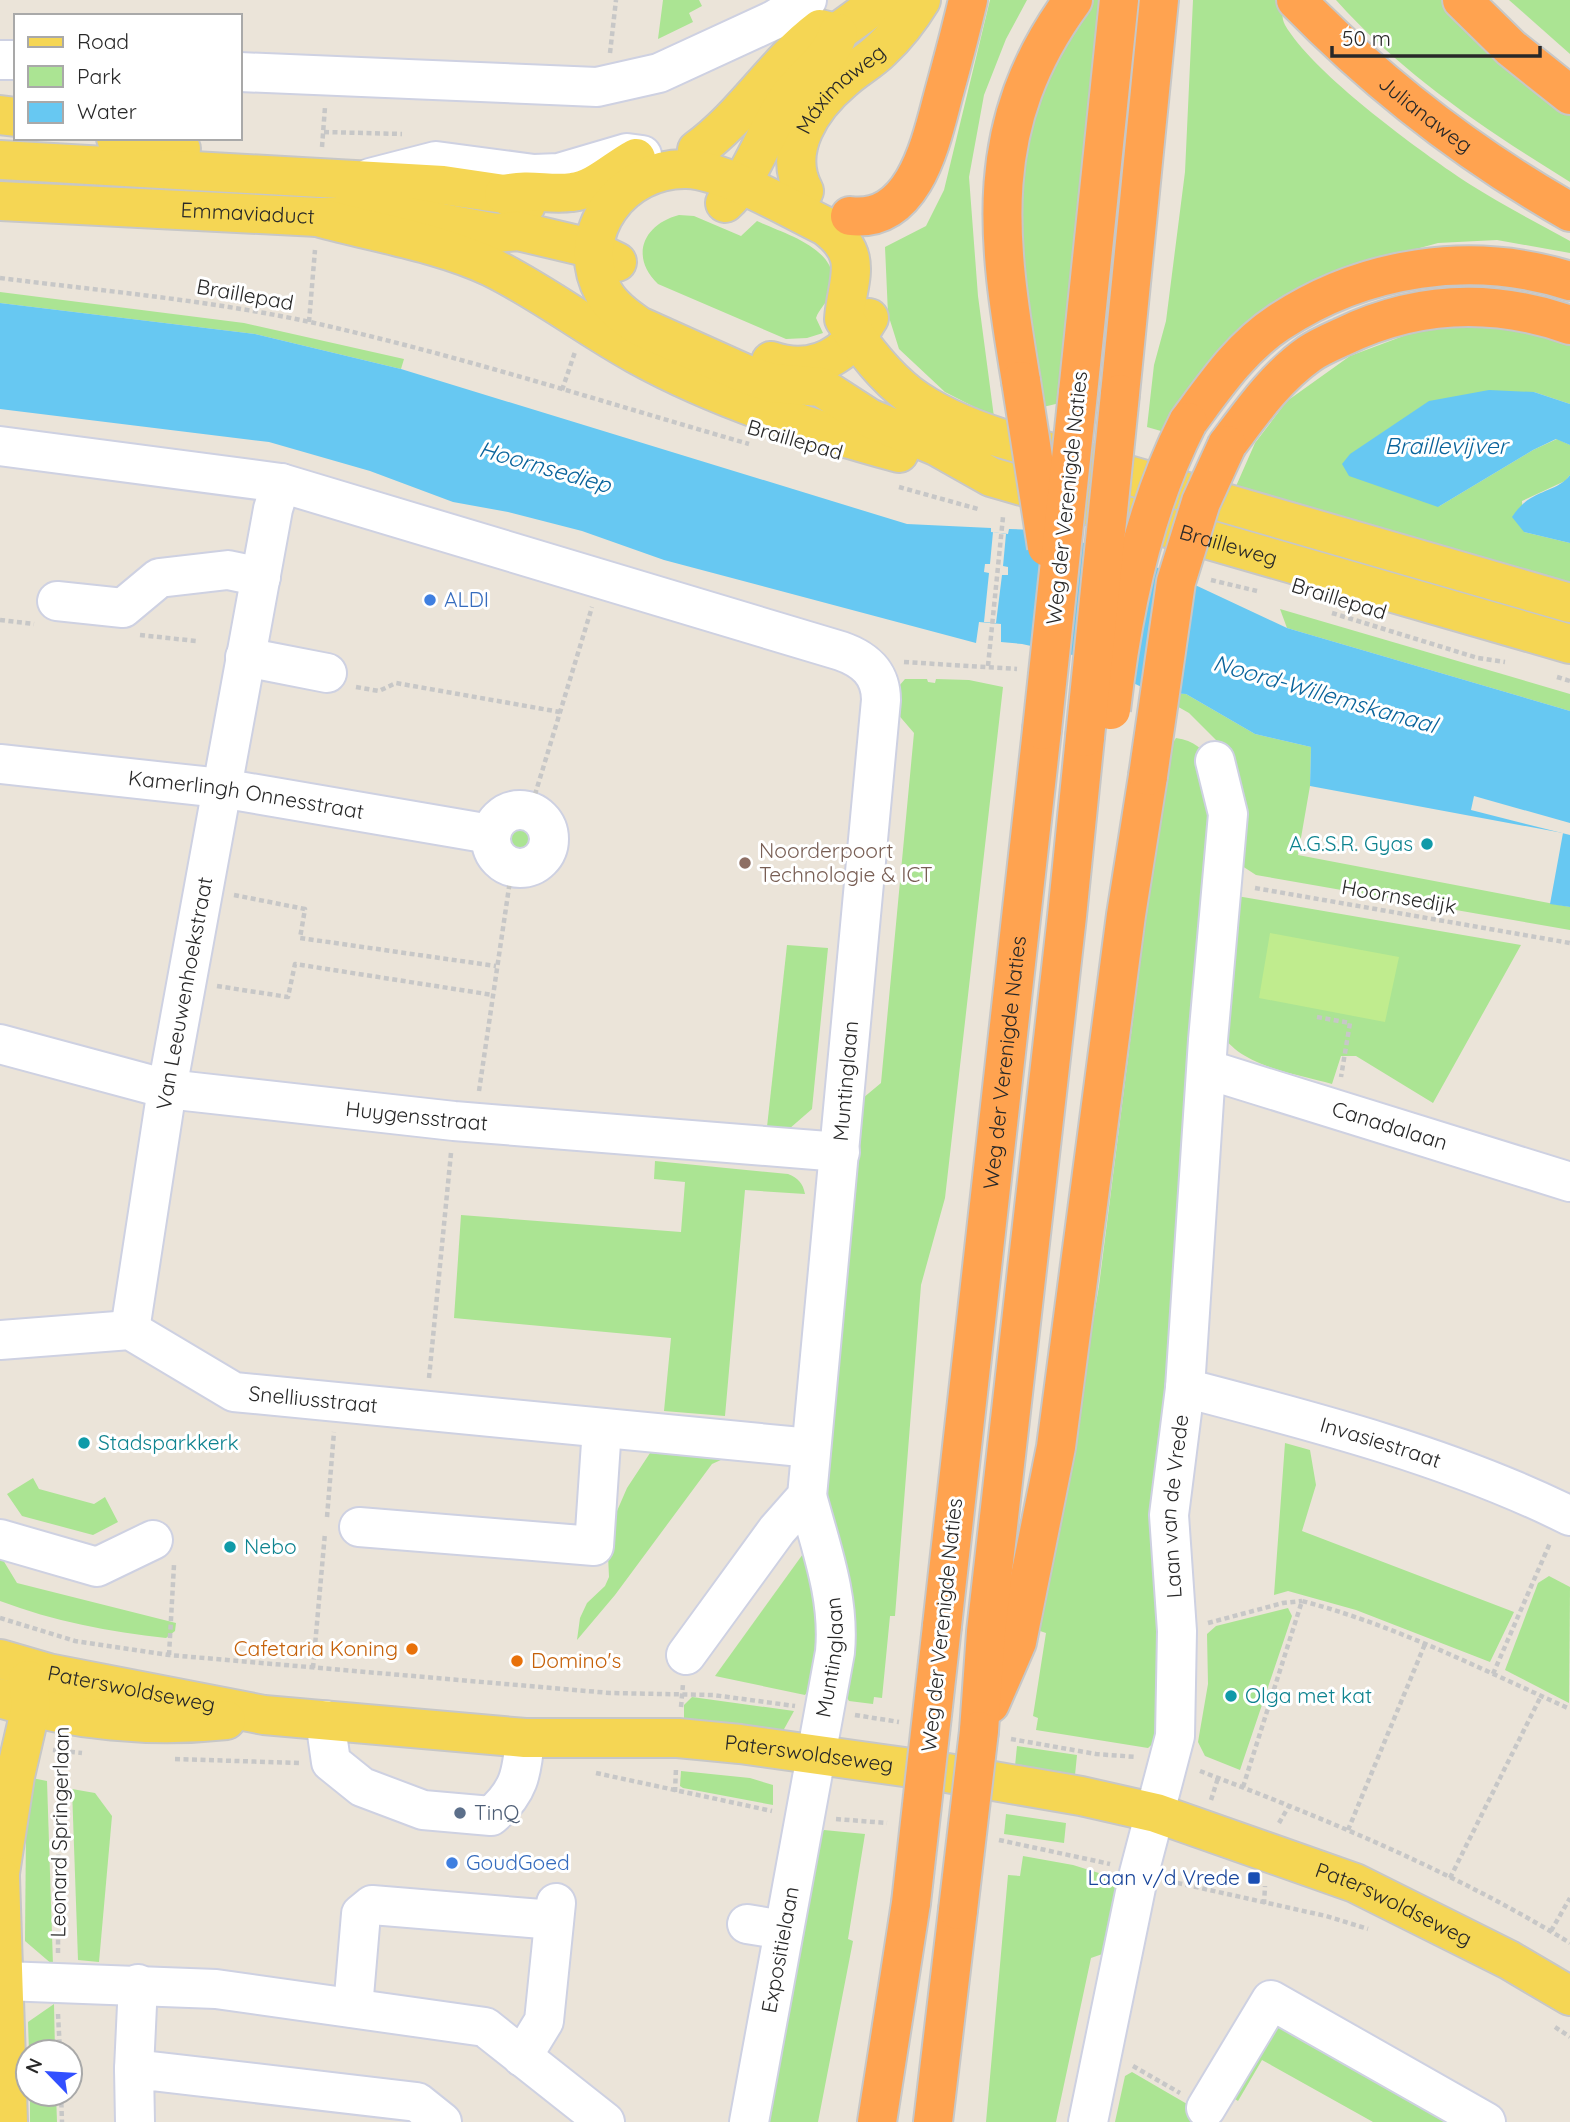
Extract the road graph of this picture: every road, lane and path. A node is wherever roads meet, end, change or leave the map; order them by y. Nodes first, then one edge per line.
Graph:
1 (616, 0) edge
2 (807, 0) edge
3 (882, 0) edge
4 (922, 0) edge
5 (968, 0) edge
6 (1073, 0) edge
7 (1119, 0) edge
8 (1159, 0) edge
9 (1296, 0) edge
10 (1462, 0) edge
11 (608, 64) dead end
12 (242, 72) edge
13 (326, 77) junction
14 (1570, 95) edge
15 (129, 140) edge
16 (322, 151) dead end
17 (642, 155) junction
18 (0, 160) edge
19 (722, 166) junction
20 (244, 173) junction
21 (366, 179) junction
22 (804, 191) junction
23 (505, 194) junction
24 (0, 201) edge
25 (1570, 212) edge
26 (605, 214) junction
27 (316, 233) junction
28 (854, 233) junction
29 (604, 264) junction
30 (0, 278) edge
31 (1570, 281) edge
32 (309, 322) junction
33 (865, 325) junction
34 (1570, 325) edge
35 (577, 347) dead end
36 (817, 374) junction
37 (562, 390) junction
38 (0, 446) edge
39 (762, 447) dead end
40 (991, 477) junction
41 (281, 483) junction
42 (896, 486) dead end
43 (1003, 517) junction
44 (1015, 520) dead end
45 (1198, 576) dead end
46 (261, 577) junction
47 (600, 580) junction
48 (1268, 594) dead end
49 (57, 601) dead end
50 (1570, 603) edge
51 (1329, 611) dead end
52 (1055, 626) junction
53 (1570, 644) edge
54 (245, 657) junction
55 (1509, 663) dead end
56 (871, 668) junction
57 (327, 673) joint
58 (1545, 674) dead end
59 (1570, 681) edge
60 (560, 712) junction
61 (1096, 738) junction
62 (1215, 761) dead end
63 (0, 764) edge
64 (221, 788) junction
65 (530, 811) junction
66 (490, 834) junction
67 (512, 867) junction
68 (1223, 882) junction
69 (203, 889) junction
70 (1570, 943) edge
71 (496, 966) junction
72 (186, 982) junction
73 (493, 995) junction
74 (1317, 1017) dead end
75 (0, 1044) edge
76 (1209, 1070) junction
77 (167, 1089) junction
78 (1332, 1108) junction
79 (465, 1121) junction
80 (840, 1152) junction
81 (1570, 1182) edge
82 (130, 1330) junction
83 (2, 1345) edge
84 (1185, 1388) junction
85 (426, 1412) junction
86 (602, 1428) junction
87 (811, 1448) junction
88 (807, 1496) junction
89 (1566, 1514) edge
90 (359, 1527) dead end
91 (0, 1539) edge
92 (153, 1539) joint
93 (1302, 1601) junction
94 (1177, 1631) junction
95 (1002, 1637) junction
96 (1425, 1644) junction
97 (169, 1655) dead end
98 (686, 1655) dead end
99 (14, 1664) edge
100 (1493, 1674) junction
101 (35, 1694) edge
102 (1541, 1696) junction
103 (1570, 1709) edge
104 (325, 1720) junction
105 (525, 1738) junction
106 (815, 1767) junction
107 (1243, 1787) dead end
108 (1154, 1821) junction
109 (1348, 1830) dead end
110 (0, 1875) edge
111 (1450, 1878) dead end
112 (1259, 1880) dead end
113 (1570, 1898) edge
114 (1264, 1903) dead end
115 (1550, 1931) dead end
116 (4, 1981) junction
117 (58, 1983) junction
118 (138, 1984) junction
119 (1570, 1996) edge
120 (353, 2008) junction
121 (1102, 2048) junction
122 (522, 2057) junction
123 (134, 2069) junction
124 (1206, 2108) joint
125 (8, 2122) edge
126 (135, 2122) edge
127 (442, 2122) edge
128 (605, 2122) edge
129 (749, 2122) edge
130 (877, 2122) edge
131 (933, 2122) edge
132 (1088, 2122) edge
133 (1486, 2122) edge

1 - 11 path
2 - 13 street
3 - 19 main road, Máximaweg
4 - 22 main road, Máximaweg
5 - 28 highway
6 - 52 highway, bridge
7 - 52 highway, Weg der Verenigde Naties, bridge
8 - 61 highway, Weg der Verenigde Naties, bridge
9 - 25 highway, Julianaweg
10 - 14 highway
12 - 13 street
13 - 16 path
15 - 20 main road
17 - 19 main road
17 - 21 street, Emmaviaduct
17 - 23 main road, Emmaviaduct
18 - 20 main road, Emmaviaduct
19 - 22 main road
19 - 26 main road
19 - 28 main road
19 - 29 main road, Máximaweg
20 - 21 main road, Emmaviaduct
21 - 23 main road, Emmaviaduct
22 - 28 main road
23 - 26 main road, Emmaviaduct
24 - 27 main road, Emmaviaduct
26 - 29 main road
27 - 29 main road, Emmaviaduct
27 - 32 path
27 - 40 main road
28 - 33 main road
29 - 36 main road
30 - 32 path, Braillepad
31 - 61 highway, bridge
32 - 37 path, Braillepad
33 - 36 main road
33 - 50 main road, Brailleweg
34 - 95 highway, bridge
35 - 37 path
36 - 40 main road, Brailleweg
37 - 39 path, Braillepad
38 - 41 street
40 - 53 main road, Brailleweg
41 - 46 street, Van Leeuwenhoekstraat
41 - 47 street
42 - 43 path
43 - 44 path
43 - 56 path
45 - 48 path, Braillepad
46 - 49 street
46 - 54 street, Van Leeuwenhoekstraat
47 - 56 street
47 - 60 path
51 - 55 path, Braillepad
52 - 130 highway, Weg der Verenigde Naties, bridge
54 - 57 street
54 - 64 street, Van Leeuwenhoekstraat
56 - 80 street, Muntinglaan
57 - 60 path
58 - 59 path
60 - 65 path
61 - 95 highway, Weg der Verenigde Naties
62 - 68 street
63 - 64 street, Kamerlingh Onnesstraat
64 - 66 street, Kamerlingh Onnesstraat
64 - 69 street, Van Leeuwenhoekstraat
65 - 66 street
65 - 67 street
66 - 67 street
67 - 71 path
68 - 70 path, Hoornsedijk
68 - 76 street, Laan van de Vrede
69 - 71 path
69 - 72 street, Van Leeuwenhoekstraat
71 - 73 path
72 - 73 path
72 - 77 street, Van Leeuwenhoekstraat
73 - 79 path
74 - 78 path
75 - 77 street, Huygensstraat
76 - 78 street, Canadalaan
76 - 84 street, Laan van de Vrede
77 - 79 street, Huygensstraat
77 - 82 street, Van Leeuwenhoekstraat
78 - 81 street, Canadalaan
79 - 80 street, Huygensstraat
79 - 85 path
80 - 87 street, Muntinglaan
82 - 83 street
82 - 85 street, Snelliusstraat
84 - 89 street, Invasiestraat
84 - 94 street, Laan van de Vrede
85 - 86 street, Snelliusstraat
86 - 87 street, Snelliusstraat
86 - 90 street
87 - 88 street, Muntinglaan
88 - 98 street
88 - 106 street, Muntinglaan
89 - 100 path
91 - 92 street
92 - 97 path
93 - 94 path
93 - 96 path
93 - 107 path
94 - 108 street, Laan van de Vrede
95 - 131 highway, bridge
96 - 100 path
96 - 109 path
99 - 101 main road, Paterswoldseweg
100 - 102 path
101 - 104 main road, Paterswoldseweg
101 - 110 main road, Leonard Springerlaan
101 - 117 path, Leonard Springerlaan
102 - 103 path
102 - 111 path
104 - 105 main road, Paterswoldseweg
104 - 105 street
105 - 106 main road, Paterswoldseweg
106 - 108 main road, Paterswoldseweg
106 - 129 street, Expositielaan
108 - 119 main road, Paterswoldseweg
108 - 121 street, Laan van de Vrede
110 - 116 main road, Leonard Springerlaan
112 - 114 path
113 - 115 path
116 - 117 street
116 - 125 main road, Leonard Springerlaan
117 - 118 street
118 - 120 street
118 - 123 street
120 - 122 street
120 - 122 street
121 - 124 path
121 - 132 street, Laan van de Vrede
122 - 128 street
123 - 126 street
123 - 127 street
124 - 133 street

